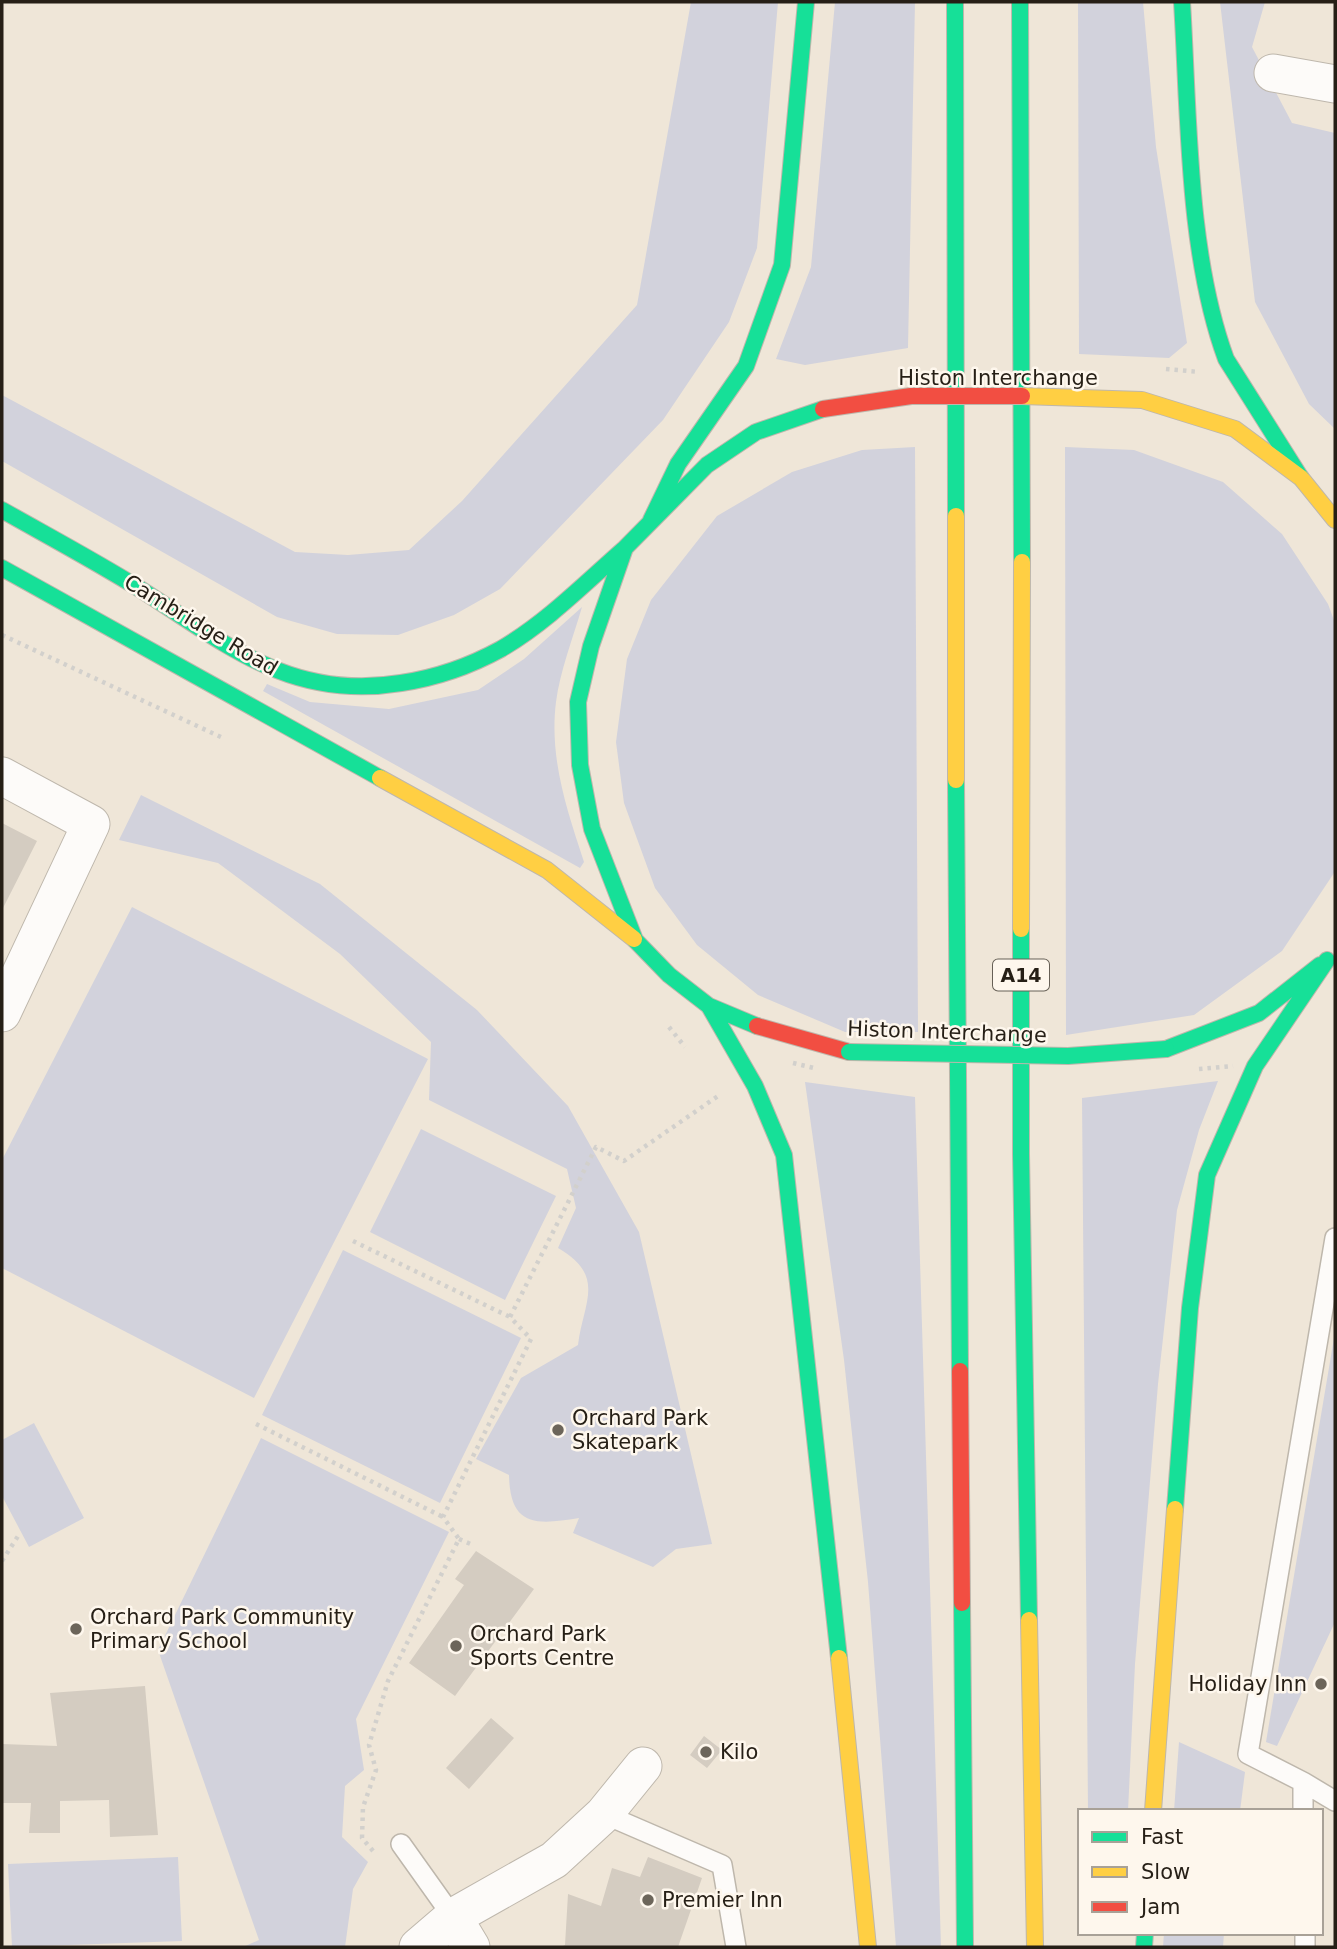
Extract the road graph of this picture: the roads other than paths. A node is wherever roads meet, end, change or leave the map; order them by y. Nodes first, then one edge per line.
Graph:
1 (806, 2) edge
2 (955, 2) edge
3 (1020, 2) edge
4 (1183, 5) edge
5 (1273, 73) dead end
6 (1335, 84) edge
7 (1301, 478) junction
8 (2, 510) edge
9 (651, 520) junction
10 (1335, 520) edge
11 (625, 548) junction
12 (2, 568) edge
13 (39, 608) dead end
14 (137, 644) junction
15 (2, 776) edge
16 (635, 940) junction
17 (1331, 954) edge
18 (709, 1006) junction
19 (2, 1013) edge
20 (1335, 1238) edge
21 (643, 1766) dead end
22 (1303, 1782) junction
23 (1335, 1801) edge
24 (1153, 1809) edge
25 (1303, 1809) edge
26 (604, 1814) junction
27 (401, 1844) dead end
28 (462, 1932) edge
29 (418, 1947) edge
30 (736, 1947) edge
31 (868, 1947) edge
32 (965, 1947) edge
33 (1035, 1947) edge

1 - 9 main road
2 - 32 main road
3 - 33 main road, A14
4 - 7 main road
5 - 6 street
7 - 9 main road, Histon Interchange, bridge
7 - 10 main road, Histon Interchange
8 - 11 main road, Cambridge Road
9 - 11 main road, Histon Interchange
11 - 16 main road, Histon Interchange
12 - 14 main road, Cambridge Road
13 - 14 main road, Cambridge Road
14 - 16 main road, Cambridge Road
15 - 19 street
16 - 18 main road, Histon Interchange
17 - 18 main road, Histon Interchange, bridge
17 - 24 main road
18 - 31 main road
20 - 22 lane
21 - 26 street
22 - 23 lane
22 - 25 lane
26 - 28 street
26 - 30 lane
27 - 28 lane
28 - 29 street

